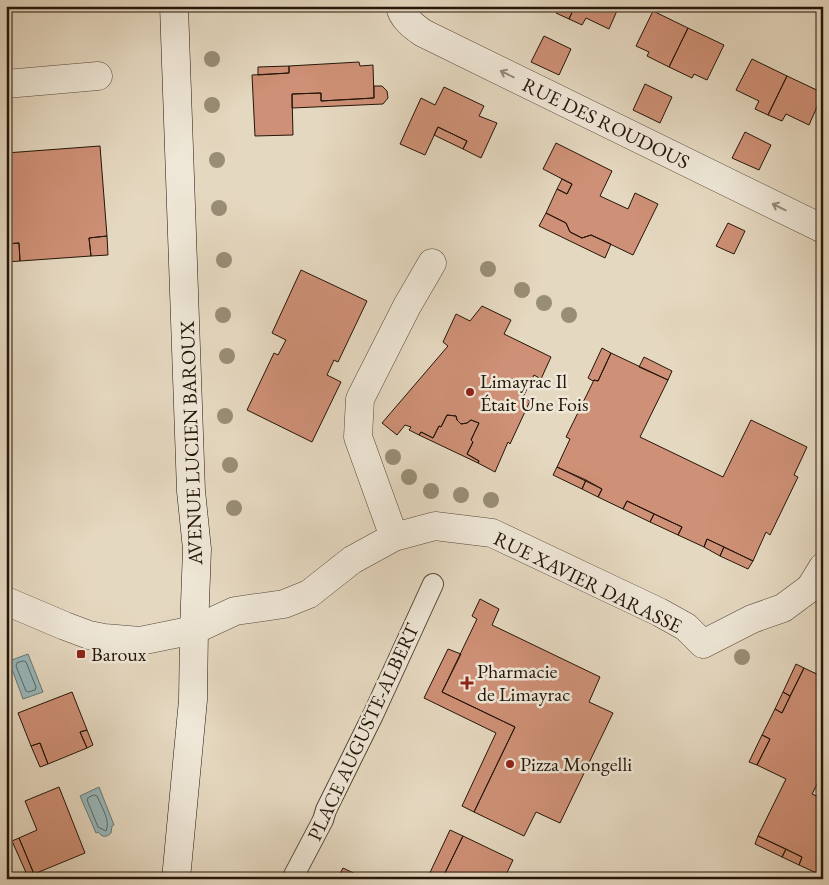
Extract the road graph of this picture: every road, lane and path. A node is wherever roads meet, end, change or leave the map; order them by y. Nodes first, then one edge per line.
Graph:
1 (174, 6) edge
2 (400, 6) edge
3 (98, 76) dead end
4 (6, 84) edge
5 (823, 229) edge
6 (432, 263) dead end
7 (394, 536) junction
8 (818, 583) edge
9 (433, 584) dead end
10 (6, 601) edge
11 (194, 630) junction
12 (176, 879) edge
13 (292, 879) edge

1 - 11 street, AVENUE LUCIEN BAROUX
5 -> 2 street, RUE DES ROUDOUS
3 - 4 street
6 - 7 street
7 - 8 street, RUE XAVIER DARASSE
7 - 11 street, RUE XAVIER DARASSE
9 - 13 lane, PLACE AUGUSTE-ALBERT
10 - 11 street, RUE XAVIER DARASSE
11 - 12 street, AVENUE LUCIEN BAROUX

